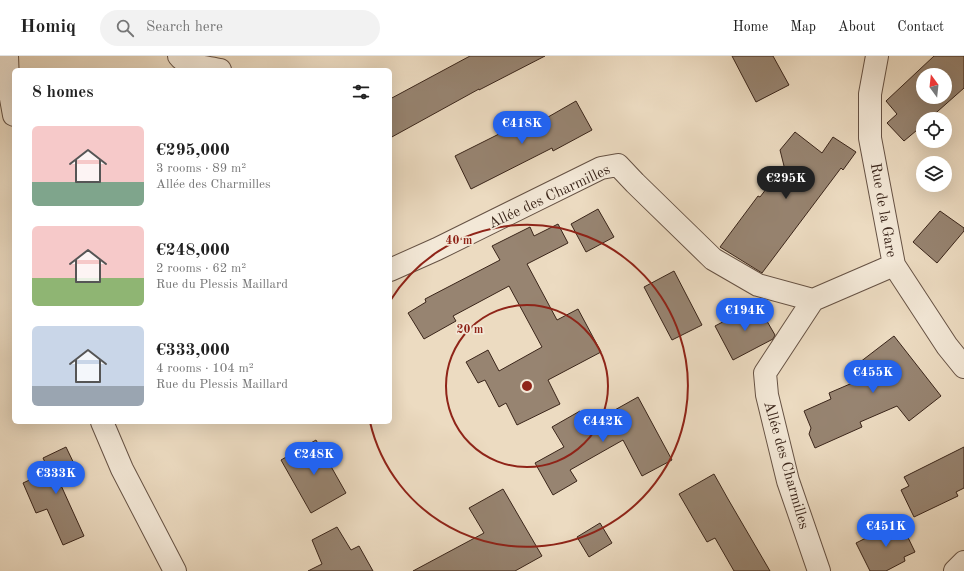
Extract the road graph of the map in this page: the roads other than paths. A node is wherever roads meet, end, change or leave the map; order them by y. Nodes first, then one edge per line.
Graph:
1 (7, 56) edge
2 (179, 56) edge
3 (231, 56) edge
4 (877, 56) edge
5 (210, 68) edge
6 (222, 68) edge
7 (12, 105) edge
8 (894, 265) junction
9 (392, 269) edge
10 (813, 300) junction
11 (964, 368) edge
12 (103, 424) edge
13 (964, 562) edge
14 (175, 571) edge
15 (820, 571) edge
16 (955, 571) edge

1 - 7 street
2 - 5 street
3 - 6 street
4 - 8 street, Rue de la Gare
8 - 10 street
8 - 11 street, Rue de la Gare
9 - 10 street, Allée des Charmilles
10 - 15 street, Allée des Charmilles
12 - 14 street
13 - 16 street

